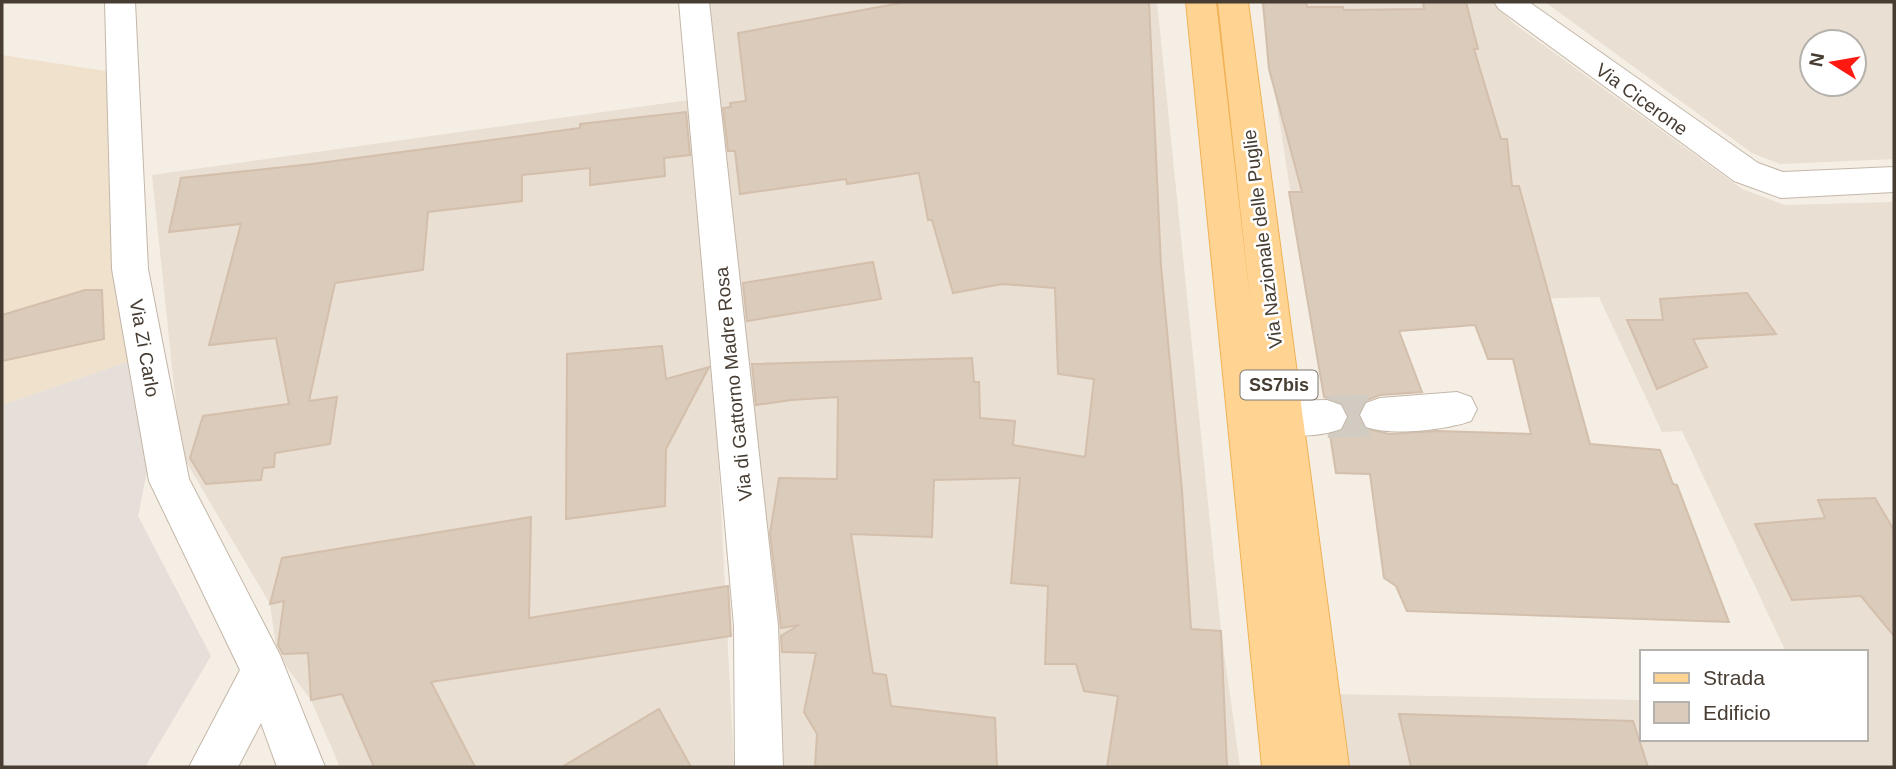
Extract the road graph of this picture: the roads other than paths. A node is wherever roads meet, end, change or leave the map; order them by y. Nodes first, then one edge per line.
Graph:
1 (120, 2) edge
2 (694, 2) edge
3 (1201, 2) edge
4 (1233, 2) edge
5 (1509, 2) edge
6 (1894, 180) edge
7 (1457, 409) dead end
8 (1380, 415) tunnel mouth
9 (1327, 417) tunnel mouth
10 (1283, 418) junction
11 (264, 671) junction
12 (212, 767) edge
13 (301, 767) edge
14 (759, 767) edge
15 (1286, 767) edge
16 (1325, 767) edge

1 - 11 street, Via Zi Carlo
2 - 14 street, Via di Gattorno Madre Rosa
3 - 15 main road, Via Nazionale delle Puglie / SS7bis
4 - 10 main road, Via Nazionale delle Puglie / SS7bis
5 - 6 street, Via Cicerone
7 - 8 street
9 - 10 street
10 - 16 main road, Via Nazionale delle Puglie / SS7bis
11 - 12 street
11 - 13 street, Via Zi Carlo

